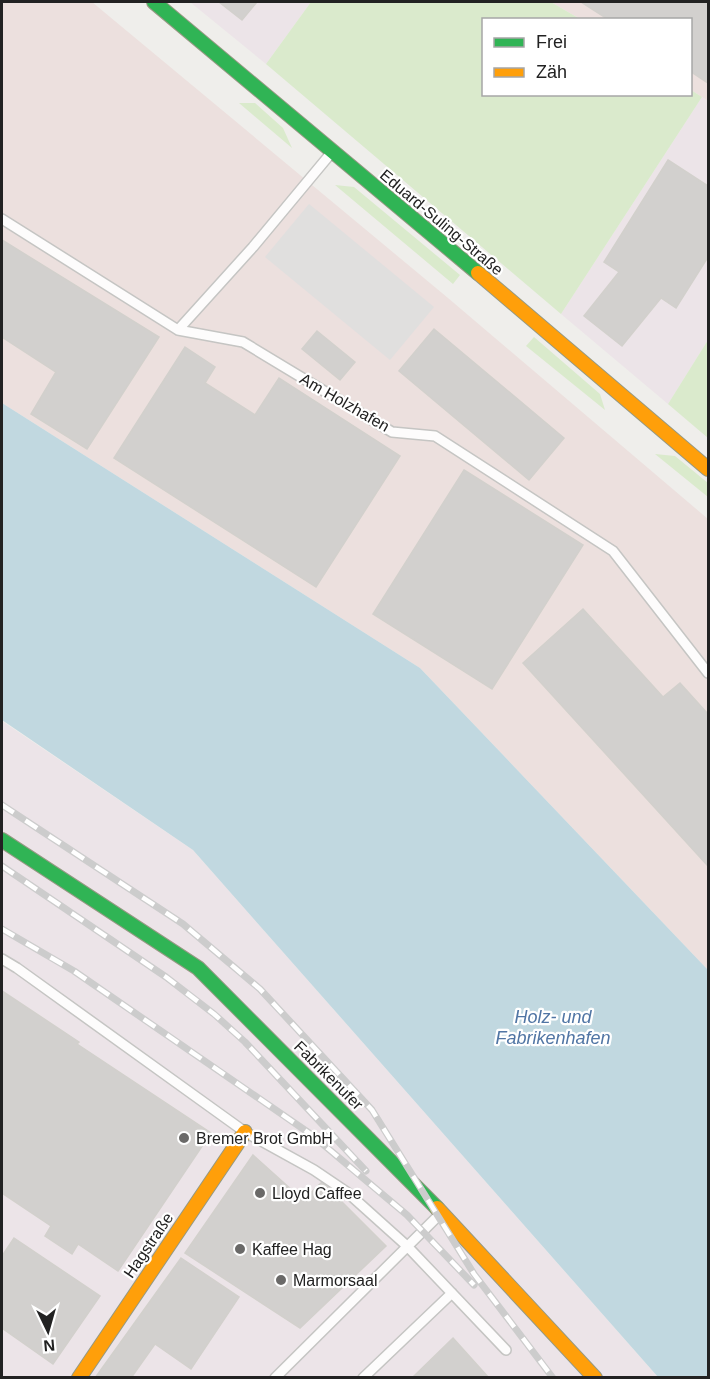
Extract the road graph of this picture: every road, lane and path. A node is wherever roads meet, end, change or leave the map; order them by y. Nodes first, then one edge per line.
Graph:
1 (154, 2) edge
2 (332, 152) junction
3 (2, 219) edge
4 (178, 330) junction
5 (708, 469) edge
6 (708, 673) edge
7 (2, 840) edge
8 (2, 959) edge
9 (245, 1132) junction
10 (441, 1213) junction
11 (407, 1246) junction
12 (452, 1293) junction
13 (506, 1350) dead end
14 (79, 1377) edge
15 (275, 1377) edge
16 (363, 1377) edge
17 (595, 1377) edge

1 - 2 street, Eduard-Suling-Straße
2 - 4 lane
2 - 5 street, Eduard-Suling-Straße
3 - 4 lane, Am Holzhafen
4 - 6 lane, Am Holzhafen
7 - 10 street, Fabrikenufer
8 - 9 lane
9 - 11 lane
9 - 14 street, Hagstraße
10 - 11 lane
10 - 17 street, Fabrikenufer
11 - 12 lane
11 - 15 lane
12 - 13 lane
12 - 16 lane

